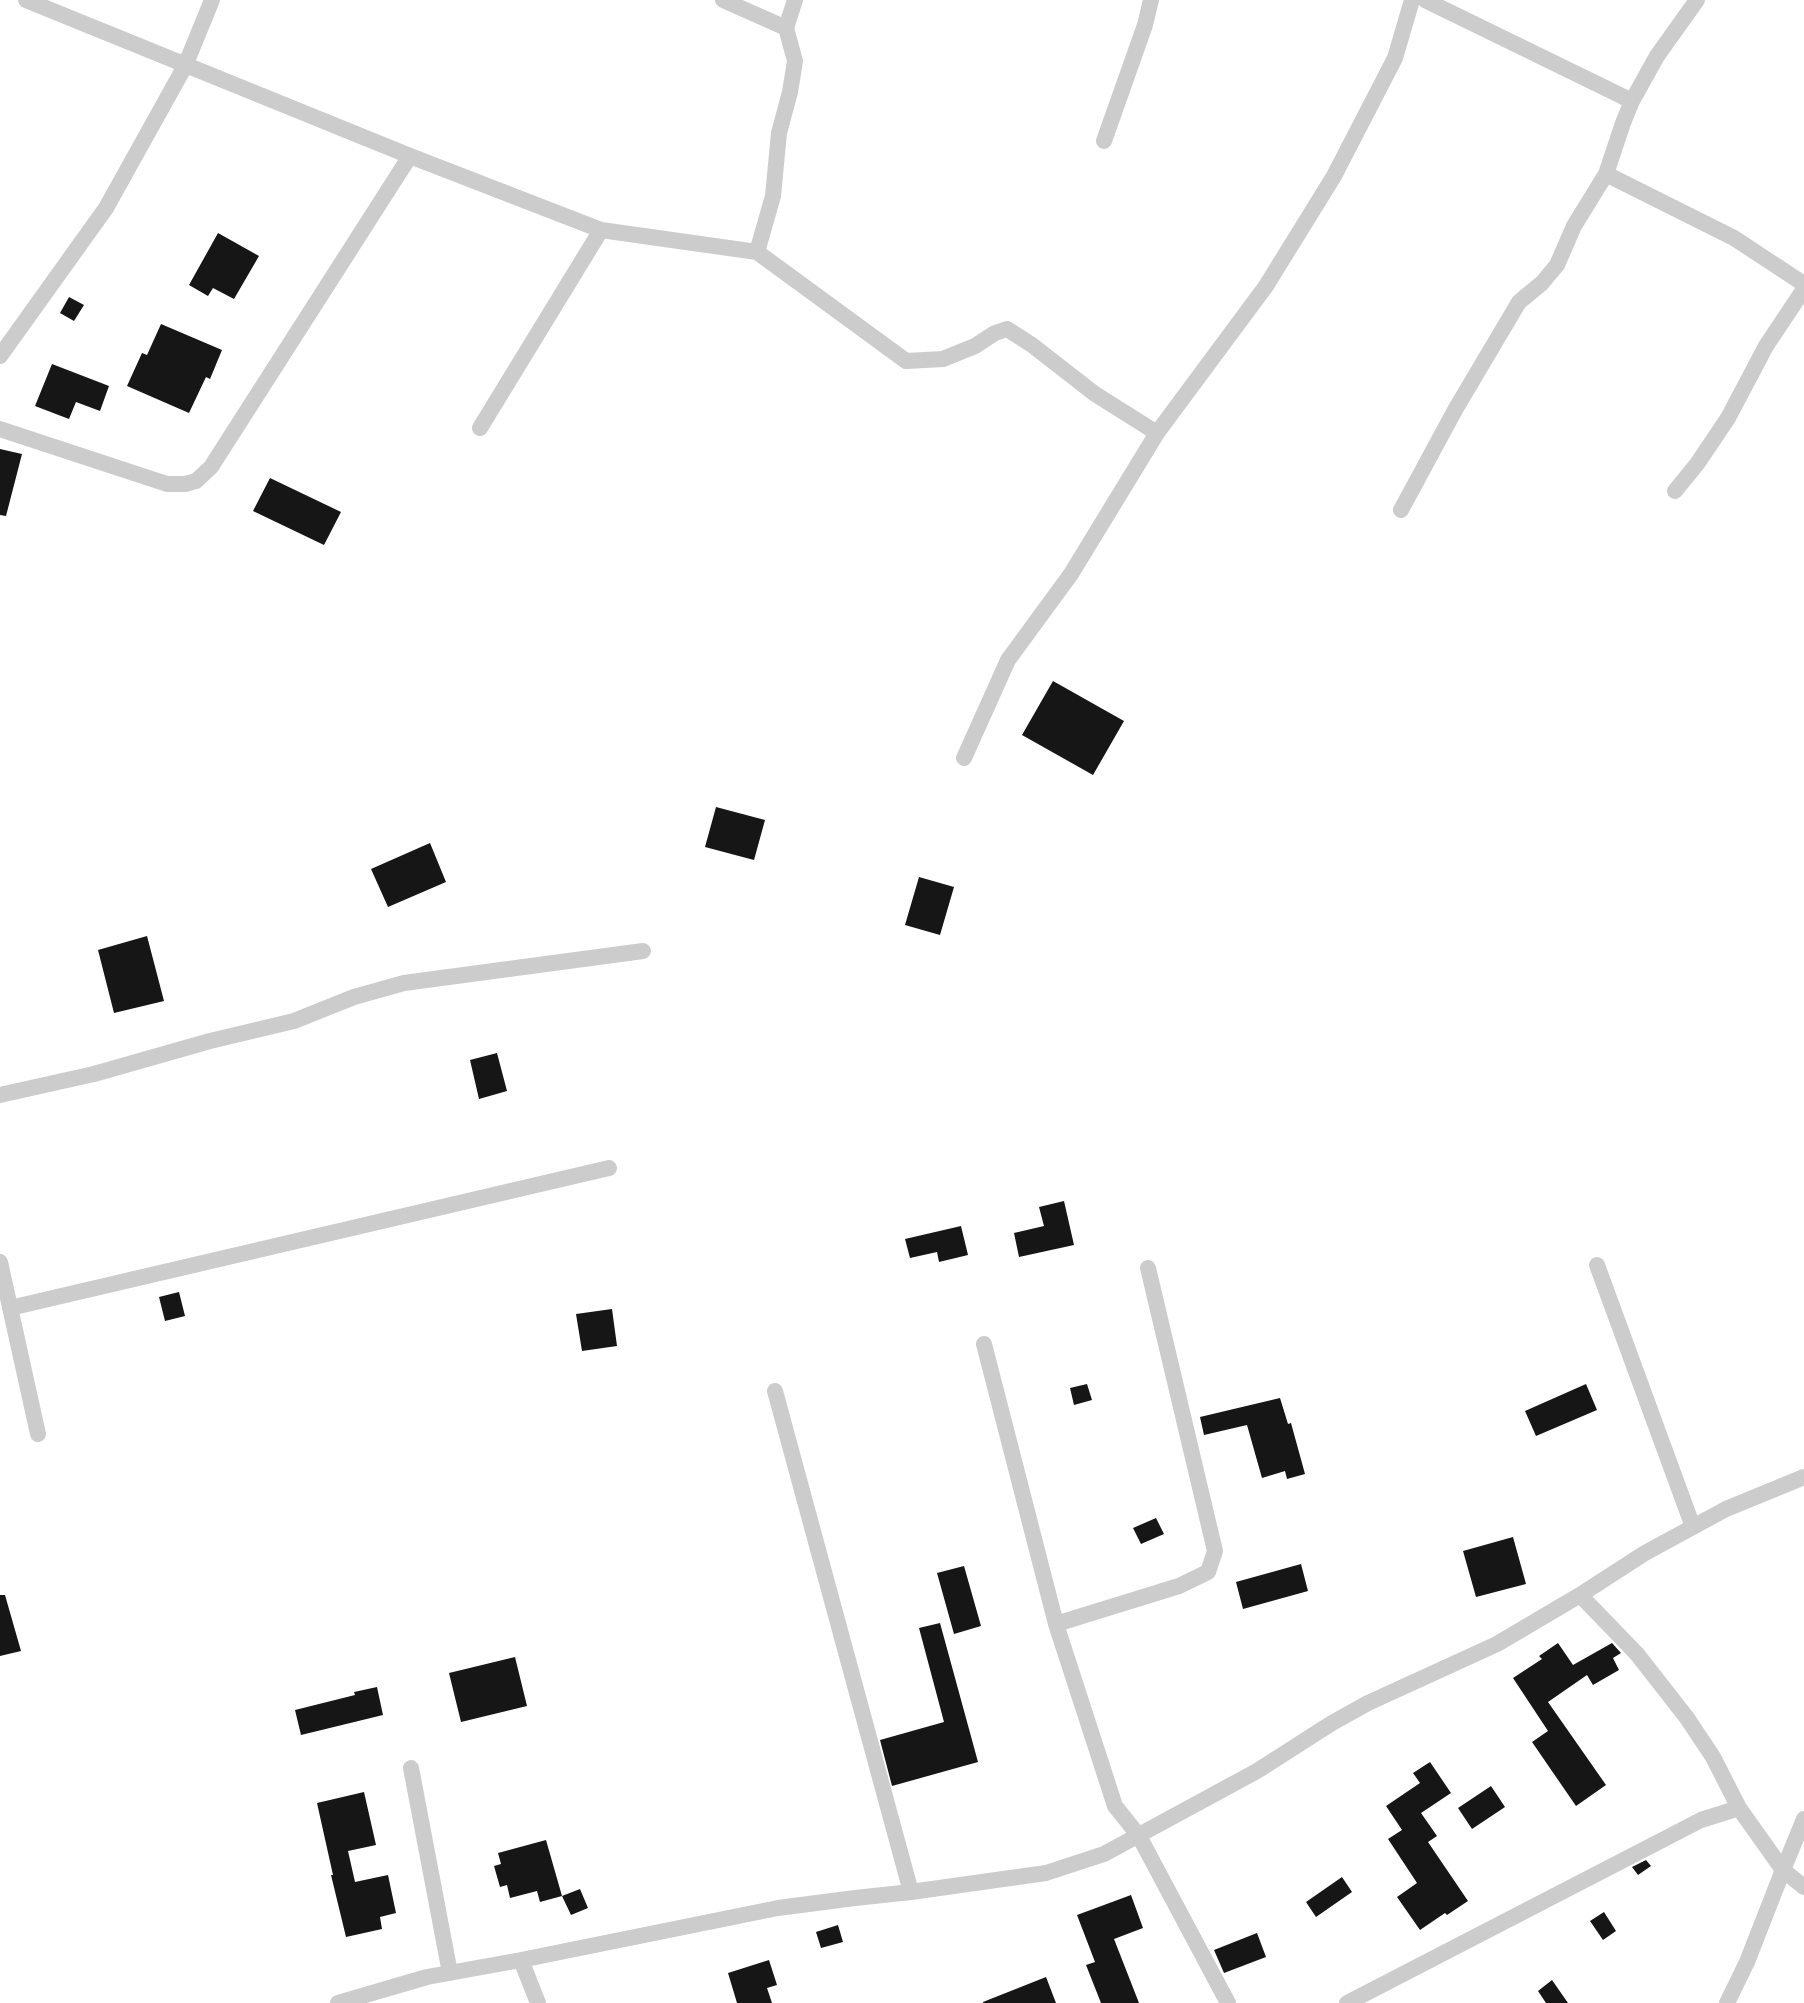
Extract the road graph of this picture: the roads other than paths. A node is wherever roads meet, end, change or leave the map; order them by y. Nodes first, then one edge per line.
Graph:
1 (26, 0) edge
2 (212, 0) edge
3 (723, 0) edge
4 (795, 0) edge
5 (1151, 0) edge
6 (1412, 0) edge
7 (1425, 0) edge
8 (1697, 0) edge
9 (786, 28) junction
10 (185, 66) junction
11 (1632, 101) junction
12 (1104, 140) dead end
13 (410, 156) junction
14 (1606, 174) junction
15 (601, 230) junction
16 (757, 252) junction
17 (1804, 284) edge
18 (1804, 289) edge
19 (0, 356) edge
20 (480, 428) dead end
21 (0, 429) edge
22 (1157, 433) junction
23 (1675, 491) dead end
24 (1400, 510) dead end
25 (964, 758) dead end
26 (643, 951) dead end
27 (0, 1095) edge
28 (609, 1168) dead end
29 (0, 1262) edge
30 (1597, 1266) dead end
31 (1148, 1268) dead end
32 (10, 1308) junction
33 (984, 1344) dead end
34 (775, 1391) dead end
35 (38, 1434) dead end
36 (1804, 1477) edge
37 (1694, 1527) junction
38 (1580, 1595) junction
39 (1056, 1624) junction
40 (411, 1768) dead end
41 (1739, 1808) junction
42 (1804, 1819) edge
43 (1139, 1836) junction
44 (1783, 1870) junction
45 (1804, 1887) edge
46 (911, 1892) junction
47 (521, 1960) junction
48 (450, 1973) junction
49 (338, 2003) edge
50 (538, 2003) edge
51 (1228, 2003) edge
52 (1348, 2003) edge
53 (1727, 2003) edge

1 - 10 street
2 - 10 street
3 - 9 street
4 - 9 street
5 - 12 street
6 - 22 street
7 - 11 street
8 - 11 street
9 - 16 street
10 - 13 street
10 - 19 street
11 - 14 street
13 - 15 street
13 - 21 street
14 - 17 street
14 - 24 street
15 - 16 street
15 - 20 street
16 - 22 street
18 - 23 street
22 - 25 street
26 - 27 street
28 - 32 street
29 - 32 street
30 - 37 street
31 - 39 street
32 - 35 street
33 - 39 street
34 - 46 street
36 - 37 street
37 - 38 street
38 - 41 street
38 - 43 street
39 - 43 street
40 - 48 street
41 - 44 street
41 - 52 street
42 - 44 street
43 - 46 street
43 - 51 street
44 - 45 street
44 - 53 street
46 - 47 street
47 - 48 street
47 - 50 street
48 - 49 street

